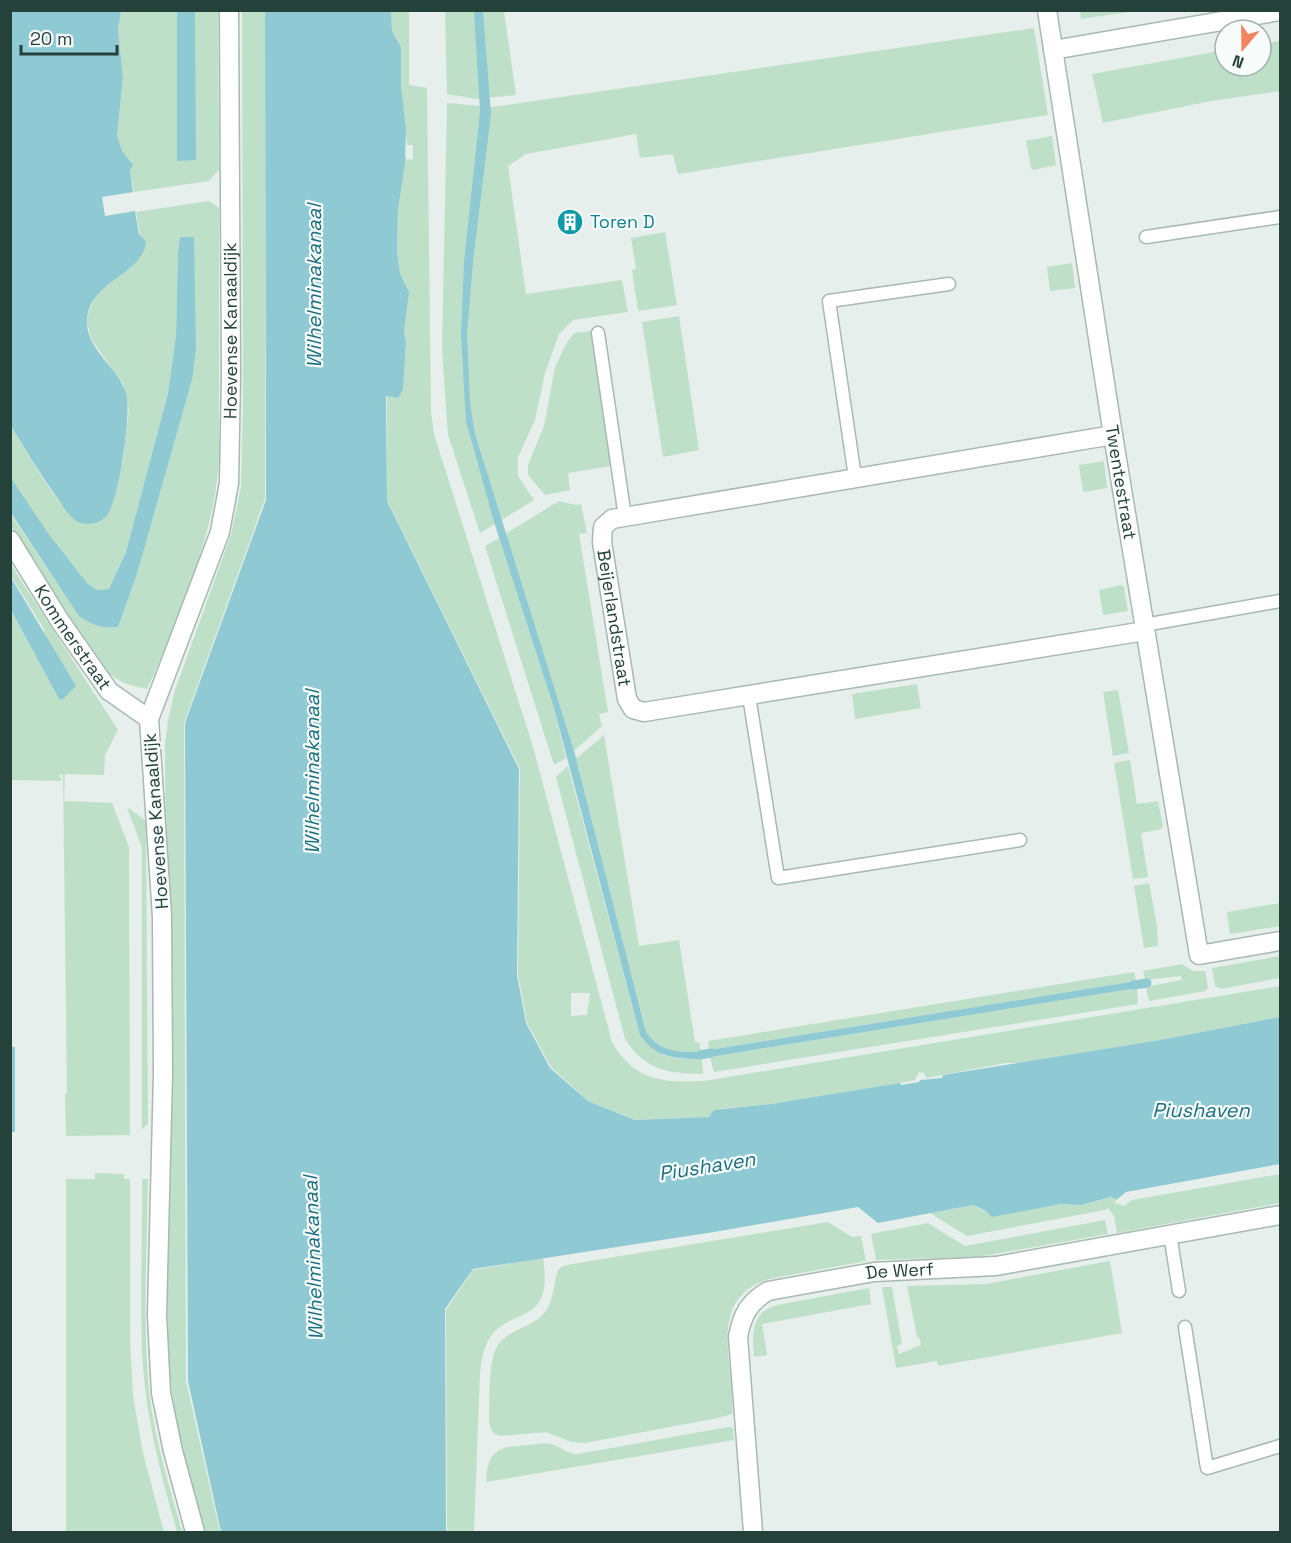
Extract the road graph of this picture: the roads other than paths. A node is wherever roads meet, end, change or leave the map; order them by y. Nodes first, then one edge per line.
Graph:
1 (229, 10) edge
2 (1047, 10) edge
3 (1281, 11) edge
4 (1053, 50) junction
5 (1281, 216) edge
6 (1146, 237) dead end
7 (949, 284) dead end
8 (598, 333) dead end
9 (1113, 435) junction
10 (855, 477) junction
11 (625, 517) junction
12 (10, 540) edge
13 (1281, 601) edge
14 (1145, 628) junction
15 (749, 696) junction
16 (149, 719) junction
17 (1020, 840) dead end
18 (1281, 941) edge
19 (1281, 1215) edge
20 (1170, 1234) junction
21 (1179, 1291) dead end
22 (1185, 1327) dead end
23 (1281, 1446) edge
24 (195, 1533) edge
25 (753, 1533) edge

1 - 16 street, Hoevense Kanaaldijk
2 - 4 street, Twentestraat
3 - 4 street
4 - 9 street, Twentestraat
5 - 6 lane
7 - 10 lane
8 - 11 lane
9 - 10 street, Beijerlandstraat
9 - 14 street, Twentestraat
10 - 11 street, Beijerlandstraat
11 - 15 street, Beijerlandstraat
12 - 16 street, Kommerstraat
13 - 14 lane
14 - 15 street, Beijerlandstraat
14 - 18 street, Twentestraat
15 - 17 lane
16 - 24 street, Hoevense Kanaaldijk
19 - 20 street, De Werf
20 - 21 lane
20 - 25 street, De Werf
22 - 23 lane

